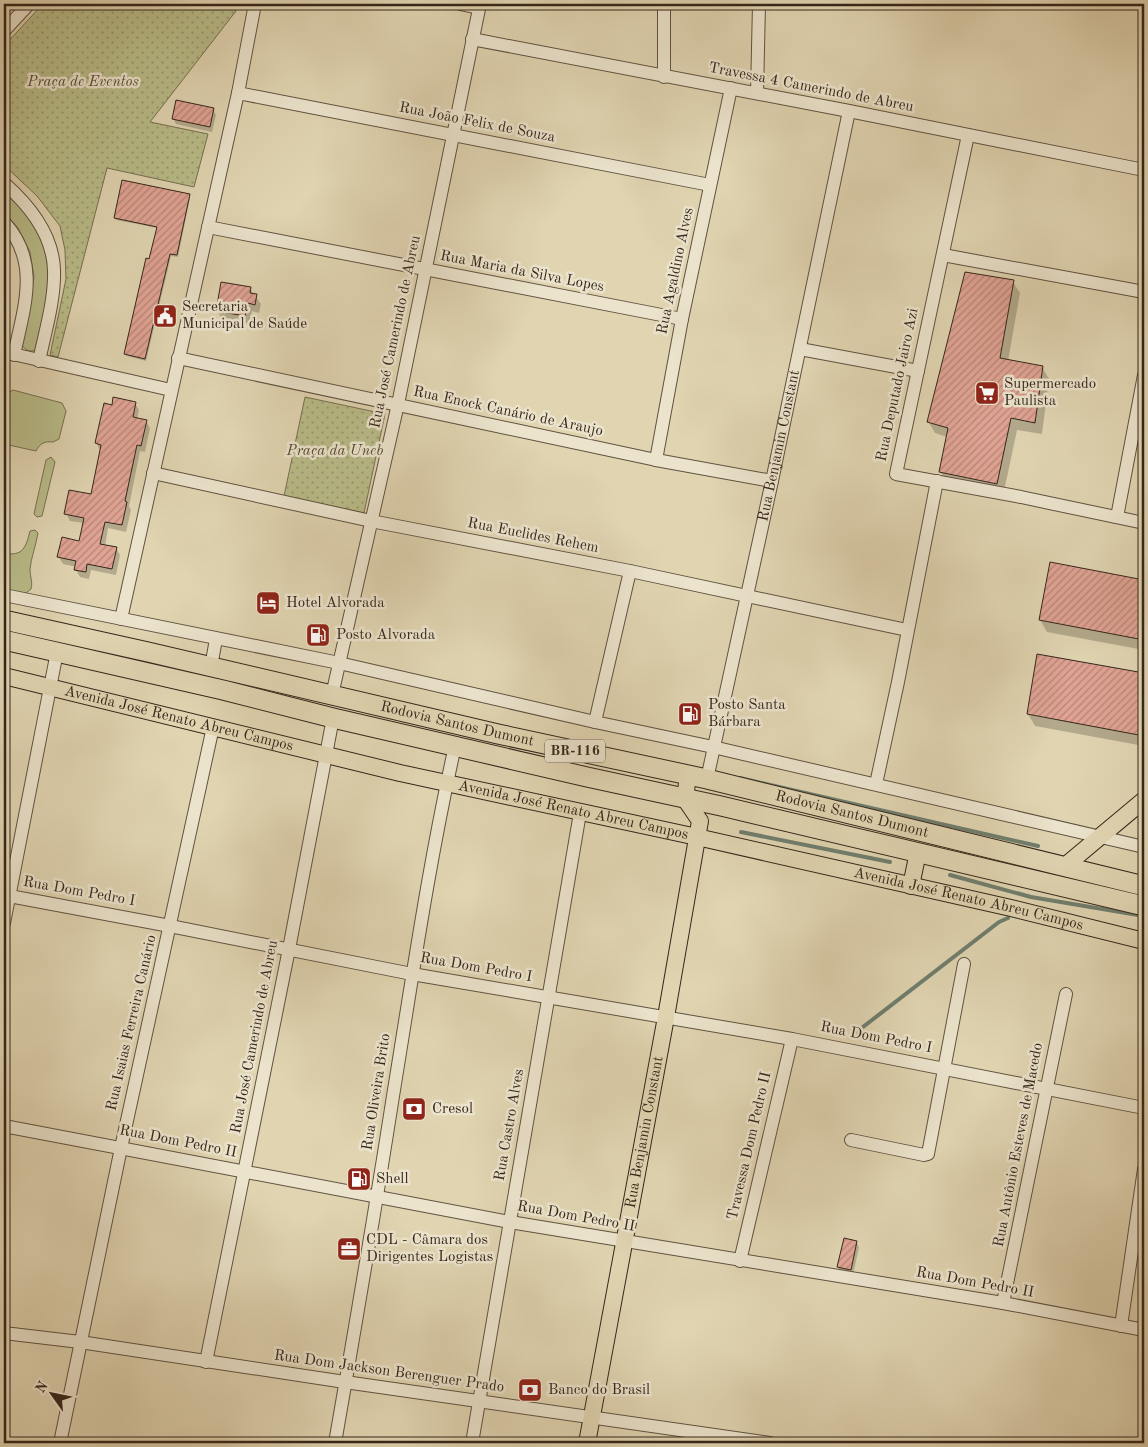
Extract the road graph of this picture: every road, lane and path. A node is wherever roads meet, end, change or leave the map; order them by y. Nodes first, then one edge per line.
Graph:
1 (29, 4) edge
2 (255, 4) edge
3 (460, 4) edge
4 (664, 4) edge
5 (759, 4) edge
6 (479, 6) edge
7 (4, 31) edge
8 (472, 39) junction
9 (664, 77) junction
10 (731, 88) junction
11 (757, 93) junction
12 (238, 94) junction
13 (849, 111) junction
14 (452, 135) junction
15 (968, 135) junction
16 (1144, 170) edge
17 (4, 183) edge
18 (710, 185) junction
19 (4, 222) edge
20 (208, 227) junction
21 (944, 255) junction
22 (426, 270) junction
23 (1144, 292) edge
24 (682, 319) junction
25 (800, 349) junction
26 (9, 354) edge
27 (178, 358) junction
28 (40, 361) junction
29 (918, 371) junction
30 (1144, 375) edge
31 (171, 390) junction
32 (398, 404) junction
33 (656, 460) junction
34 (153, 473) junction
35 (772, 481) junction
36 (937, 481) junction
37 (1117, 518) junction
38 (371, 521) junction
39 (1144, 523) edge
40 (630, 571) junction
41 (4, 595) edge
42 (746, 596) junction
43 (4, 620) edge
44 (121, 620) junction
45 (908, 630) junction
46 (216, 639) junction
47 (4, 640) edge
48 (57, 652) junction
49 (339, 663) junction
50 (211, 666) junction
51 (4, 676) edge
52 (50, 687) junction
53 (332, 695) junction
54 (333, 718) junction
55 (595, 722) junction
56 (214, 727) junction
57 (455, 746) junction
58 (714, 747) junction
59 (326, 755) junction
60 (688, 774) junction
61 (707, 779) junction
62 (446, 783) junction
63 (727, 784) junction
64 (876, 784) junction
65 (685, 799) junction
66 (1144, 800) edge
67 (722, 806) junction
68 (580, 813) junction
69 (699, 829) junction
70 (1101, 837) junction
71 (1144, 847) edge
72 (918, 852) junction
73 (1065, 866) junction
74 (911, 886) junction
75 (1144, 886) edge
76 (6, 895) edge
77 (1144, 906) edge
78 (4, 923) edge
79 (170, 926) junction
80 (1144, 941) edge
81 (289, 949) junction
82 (964, 964) dead end
83 (412, 974) junction
84 (1066, 994) dead end
85 (548, 998) junction
86 (666, 1017) junction
87 (792, 1039) junction
88 (945, 1068) junction
89 (1046, 1088) junction
90 (1144, 1108) edge
91 (4, 1126) edge
92 (851, 1140) dead end
93 (121, 1148) junction
94 (1144, 1169) edge
95 (244, 1171) junction
96 (377, 1197) junction
97 (510, 1222) junction
98 (625, 1241) junction
99 (740, 1260) junction
100 (1004, 1303) junction
101 (1120, 1326) junction
102 (1144, 1330) edge
103 (4, 1333) edge
104 (80, 1342) junction
105 (206, 1362) junction
106 (345, 1382) junction
107 (480, 1401) junction
108 (591, 1417) junction
109 (60, 1443) edge
110 (335, 1443) edge
111 (472, 1443) edge
112 (587, 1443) edge
113 (770, 1443) edge

1 - 7 street
2 - 12 street
3 - 6 street
4 - 9 street
5 - 11 street
6 - 8 street, Rua José Camerindo de Abreu
8 - 9 street, Travessa 4 Camerindo de Abreu
8 - 14 street, Rua José Camerindo de Abreu
9 - 10 street, Travessa 4 Camerindo de Abreu
10 - 11 street, Travessa 4 Camerindo de Abreu
10 - 18 street, Rua Agaldino Alves
11 - 13 street, Travessa 4 Camerindo de Abreu
12 - 14 street, Rua João Felix de Souza
12 - 20 street
13 - 15 street, Travessa 4 Camerindo de Abreu
13 - 25 street, Rua Benjamin Constant
14 - 18 street, Rua João Felix de Souza
14 - 22 street, Rua José Camerindo de Abreu
15 - 16 street, Travessa 4 Camerindo de Abreu
15 - 21 street, Rua Deputado Jairo Azi
17 - 28 street
18 - 24 street, Rua Agaldino Alves
19 - 26 street
20 - 22 street, Rua Maria da Silva Lopes
20 - 27 street
21 - 23 street
21 - 29 street, Rua Deputado Jairo Azi
22 - 24 street, Rua Maria da Silva Lopes
22 - 32 street, Rua José Camerindo de Abreu
24 - 33 street, Rua Agaldino Alves
25 - 29 street
25 - 35 street, Rua Benjamin Constant
26 - 28 street
27 - 31 street
27 - 32 street, Rua Enock Canário de Araujo
28 - 31 street
29 - 36 street, Rua Deputado Jairo Azi
30 - 37 street
31 - 34 street
32 - 33 street, Rua Enock Canário de Araujo
32 - 38 street, Rua José Camerindo de Abreu
33 - 35 street, Rua Enock Canário de Araujo
34 - 38 street, Rua Euclides Rehem
34 - 44 street
35 - 42 street, Rua Benjamin Constant
36 - 37 street
36 - 45 street
37 - 39 street
38 - 40 street, Rua Euclides Rehem
38 - 49 street, Rua José Camerindo de Abreu
40 - 42 street, Rua Euclides Rehem
40 - 55 street
41 - 44 street
42 - 45 street, Rua Euclides Rehem
42 - 58 street, Rua Benjamin Constant
43 - 50 highway, Rodovia Santos Dumont / BR-116
44 - 46 street
45 - 64 street
46 - 49 street
46 - 50 street
47 - 48 highway, Rodovia Santos Dumont / BR-116
48 - 52 street
48 - 54 highway, Rodovia Santos Dumont / BR-116
49 - 53 street, Rua José Camerindo de Abreu
49 - 55 street
50 - 53 highway, Rodovia Santos Dumont / BR-116
51 - 52 main road, Avenida José Renato Abreu Campos
52 - 56 main road, Avenida José Renato Abreu Campos
52 - 76 street
53 - 60 highway, Rodovia Santos Dumont / BR-116
54 - 57 highway, Rodovia Santos Dumont / BR-116
54 - 59 street, Rua José Camerindo de Abreu
55 - 58 street
56 - 59 main road, Avenida José Renato Abreu Campos
56 - 79 street, Rua Isaias Ferreira Canário
57 - 62 street, Rua Oliveira Brito
57 - 65 highway, Rodovia Santos Dumont / BR-116
58 - 61 street, Rua Benjamin Constant
58 - 64 street
59 - 62 main road, Avenida José Renato Abreu Campos
59 - 81 street, Rua José Camerindo de Abreu
60 - 61 highway, Rodovia Santos Dumont / BR-116
60 - 65 main road
61 - 63 highway, Rodovia Santos Dumont / BR-116
62 - 68 main road, Avenida José Renato Abreu Campos
62 - 83 street, Rua Oliveira Brito
63 - 67 main road
63 - 73 highway, Rodovia Santos Dumont / BR-116
64 - 70 street
65 - 67 highway, Rodovia Santos Dumont / BR-116
65 - 69 main road
66 - 70 main road
67 - 69 main road
67 - 72 highway, Rodovia Santos Dumont / BR-116
68 - 69 main road, Avenida José Renato Abreu Campos
68 - 85 street, Rua Castro Alves
69 - 74 main road, Avenida José Renato Abreu Campos
69 - 86 main road, Rua Benjamin Constant
70 - 71 street
70 - 73 main road
72 - 74 main road
72 - 77 highway, Rodovia Santos Dumont / BR-116
73 - 75 highway, Rodovia Santos Dumont / BR-116
74 - 80 main road, Avenida José Renato Abreu Campos
76 - 78 street
76 - 79 street, Rua Dom Pedro I
79 - 81 street, Rua Dom Pedro I
79 - 93 street, Rua Isaias Ferreira Canário
81 - 83 street, Rua Dom Pedro I
81 - 95 street, Rua José Camerindo de Abreu
82 - 88 street
83 - 85 street, Rua Dom Pedro I
83 - 96 street, Rua Oliveira Brito
84 - 89 street, Rua Antônio Esteves de Macedo
85 - 86 street, Rua Dom Pedro I
85 - 97 street, Rua Castro Alves
86 - 87 street, Rua Dom Pedro I
86 - 98 main road, Rua Benjamin Constant
87 - 88 street, Rua Dom Pedro I
87 - 99 street, Travessa Dom Pedro II
88 - 89 street, Rua Dom Pedro I
88 - 92 street
89 - 90 street, Rua Dom Pedro I
89 - 100 street, Rua Antônio Esteves de Macedo
91 - 93 street, Rua Dom Pedro II
93 - 95 street, Rua Dom Pedro II
93 - 104 street, Rua Isaias Ferreira Canário
94 - 101 street
95 - 96 street, Rua Dom Pedro II
95 - 105 street, Rua José Camerindo de Abreu
96 - 97 street, Rua Dom Pedro II
96 - 106 street, Rua Oliveira Brito
97 - 98 street, Rua Dom Pedro II
97 - 107 street, Rua Castro Alves
98 - 99 street, Rua Dom Pedro II
98 - 108 main road, Rua Benjamin Constant
99 - 100 street, Rua Dom Pedro II
100 - 101 street, Rua Dom Pedro II
101 - 102 street, Rua Dom Pedro II
103 - 104 street, Rua Dom Jackson Berenguer Prado
104 - 105 street, Rua Dom Jackson Berenguer Prado
104 - 109 street, Rua Isaias Ferreira Canário
105 - 106 street, Rua Dom Jackson Berenguer Prado
106 - 107 street, Rua Dom Jackson Berenguer Prado
106 - 110 street, Rua Oliveira Brito
107 - 108 street, Rua Dom Jackson Berenguer Prado
107 - 111 street, Rua Castro Alves
108 - 112 main road, Rua Benjamin Constant
108 - 113 street, Rua Dom Jackson Berenguer Prado

